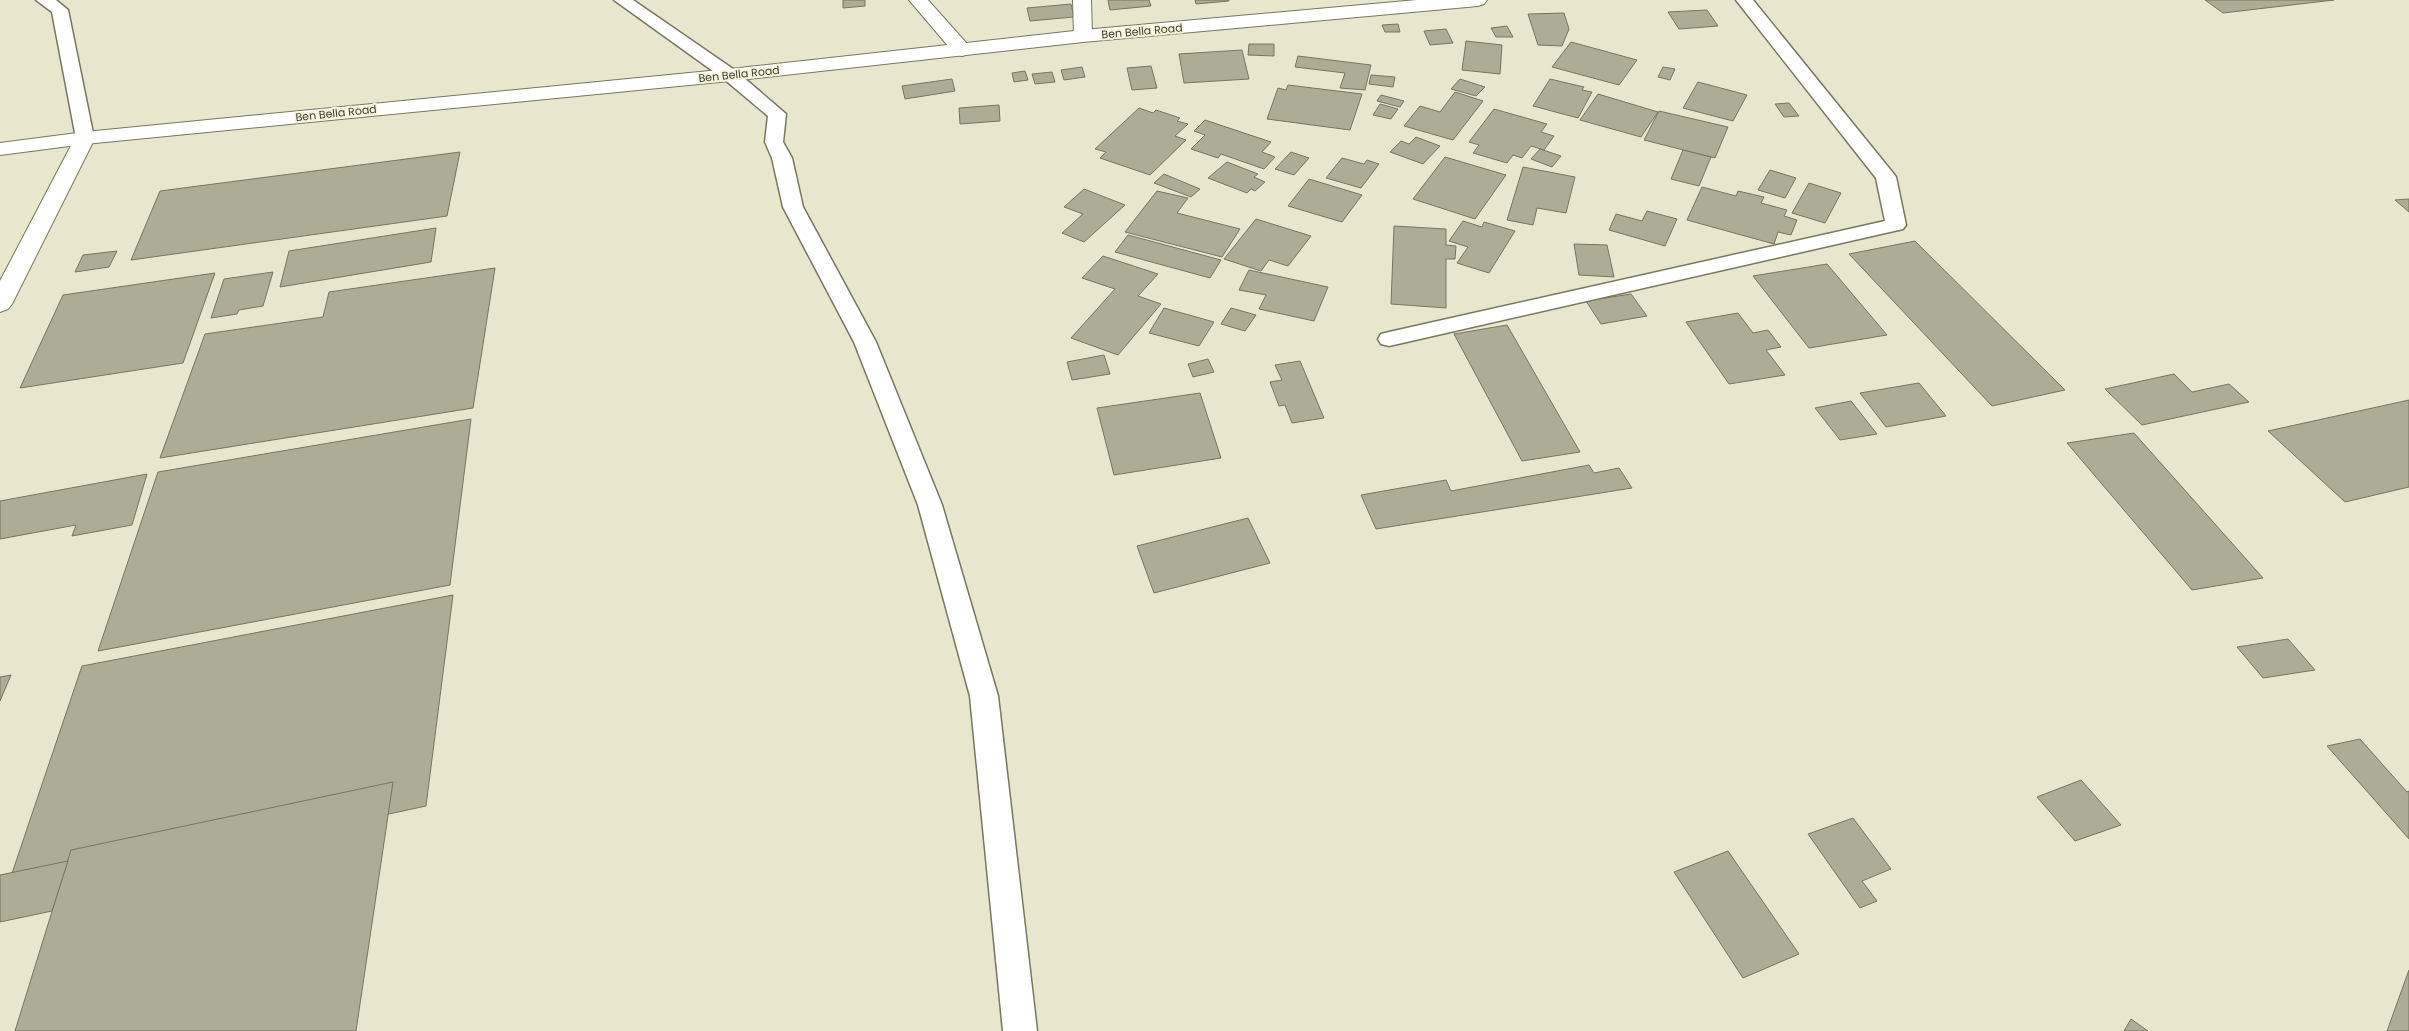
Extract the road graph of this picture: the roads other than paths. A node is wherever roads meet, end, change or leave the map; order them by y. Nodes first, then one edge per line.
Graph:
1 (44, 0) edge
2 (622, 0) edge
3 (918, 0) edge
4 (1082, 0) edge
5 (1478, 0) edge
6 (1744, 0) edge
7 (1083, 36) junction
8 (962, 50) junction
9 (730, 75) junction
10 (85, 138) junction
11 (0, 149) edge
12 (0, 304) edge
13 (1389, 339) dead end
14 (1020, 1031) edge

1 - 10 lane
2 - 9 lane
3 - 8 main road
4 - 7 main road
5 - 7 main road, Ben Bella Road
6 - 13 lane
7 - 8 main road, Ben Bella Road
8 - 9 main road, Ben Bella Road
9 - 10 main road, Ben Bella Road
9 - 14 lane
10 - 11 main road, Ben Bella Road
10 - 12 main road

